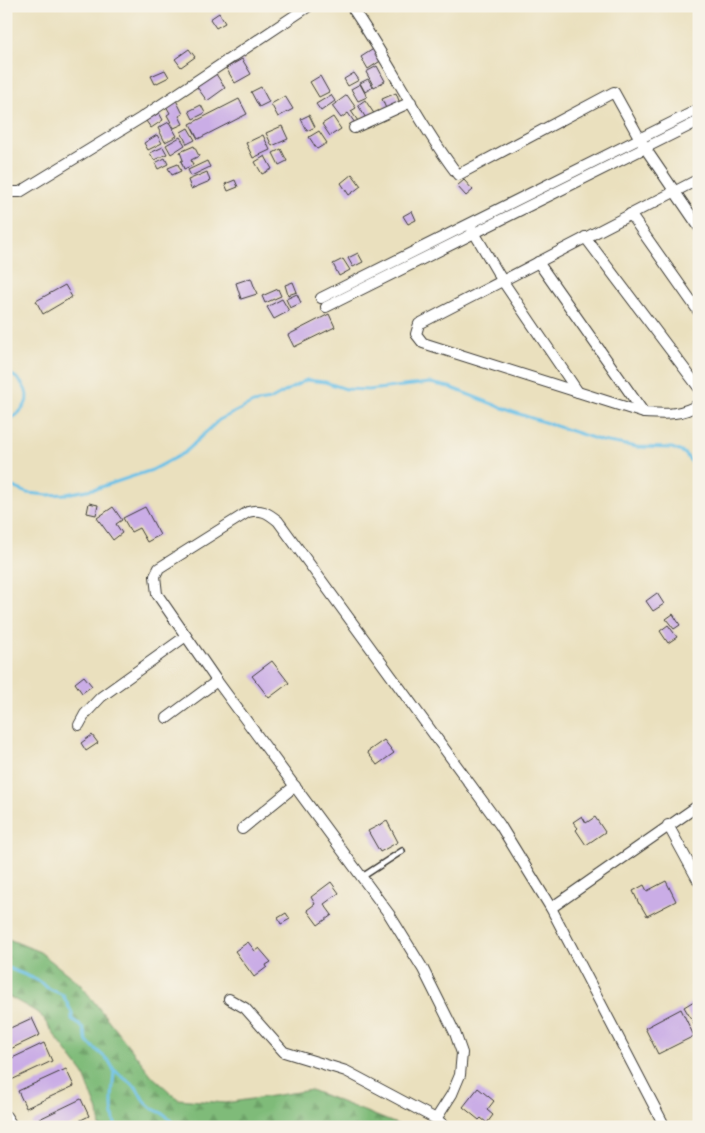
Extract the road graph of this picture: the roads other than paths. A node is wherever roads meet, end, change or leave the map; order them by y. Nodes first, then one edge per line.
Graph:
1 (309, 6) edge
2 (351, 6) edge
3 (411, 102) junction
4 (699, 109) edge
5 (699, 121) edge
6 (354, 128) dead end
7 (640, 138) junction
8 (645, 148) junction
9 (699, 179) edge
10 (674, 191) junction
11 (6, 192) edge
12 (630, 214) junction
13 (469, 223) junction
14 (699, 227) edge
15 (475, 233) junction
16 (586, 237) junction
17 (538, 262) junction
18 (502, 280) junction
19 (321, 298) dead end
20 (326, 308) dead end
21 (699, 312) edge
22 (699, 388) edge
23 (578, 392) junction
24 (699, 404) edge
25 (644, 413) junction
26 (186, 636) junction
27 (217, 682) junction
28 (167, 718) dead end
29 (79, 726) dead end
30 (295, 786) junction
31 (699, 805) edge
32 (668, 825) junction
33 (242, 829) dead end
34 (402, 851) dead end
35 (362, 877) junction
36 (699, 882) edge
37 (550, 908) junction
38 (229, 999) dead end
39 (6, 1116) edge
40 (436, 1119) junction
41 (13, 1127) edge
42 (446, 1127) edge
43 (665, 1127) edge

1 - 11 street
2 - 3 street
3 - 6 street
3 - 7 street
4 - 7 street
5 - 8 street
7 - 8 street
7 - 13 street
8 - 10 street
8 - 15 street
9 - 10 street
10 - 12 street
10 - 14 street
12 - 16 street
12 - 21 street
13 - 15 street
13 - 19 street
15 - 18 street
15 - 20 street
16 - 17 street
16 - 22 street
17 - 18 street
17 - 25 street
18 - 23 street
18 - 23 street
23 - 25 street
24 - 25 street
26 - 27 street
26 - 29 street
26 - 37 street
27 - 28 street
27 - 30 street
30 - 33 street
30 - 35 street
31 - 32 street
32 - 36 street
32 - 37 street
34 - 35 lane
35 - 40 street
37 - 43 street
38 - 40 street
39 - 41 street
40 - 42 street

